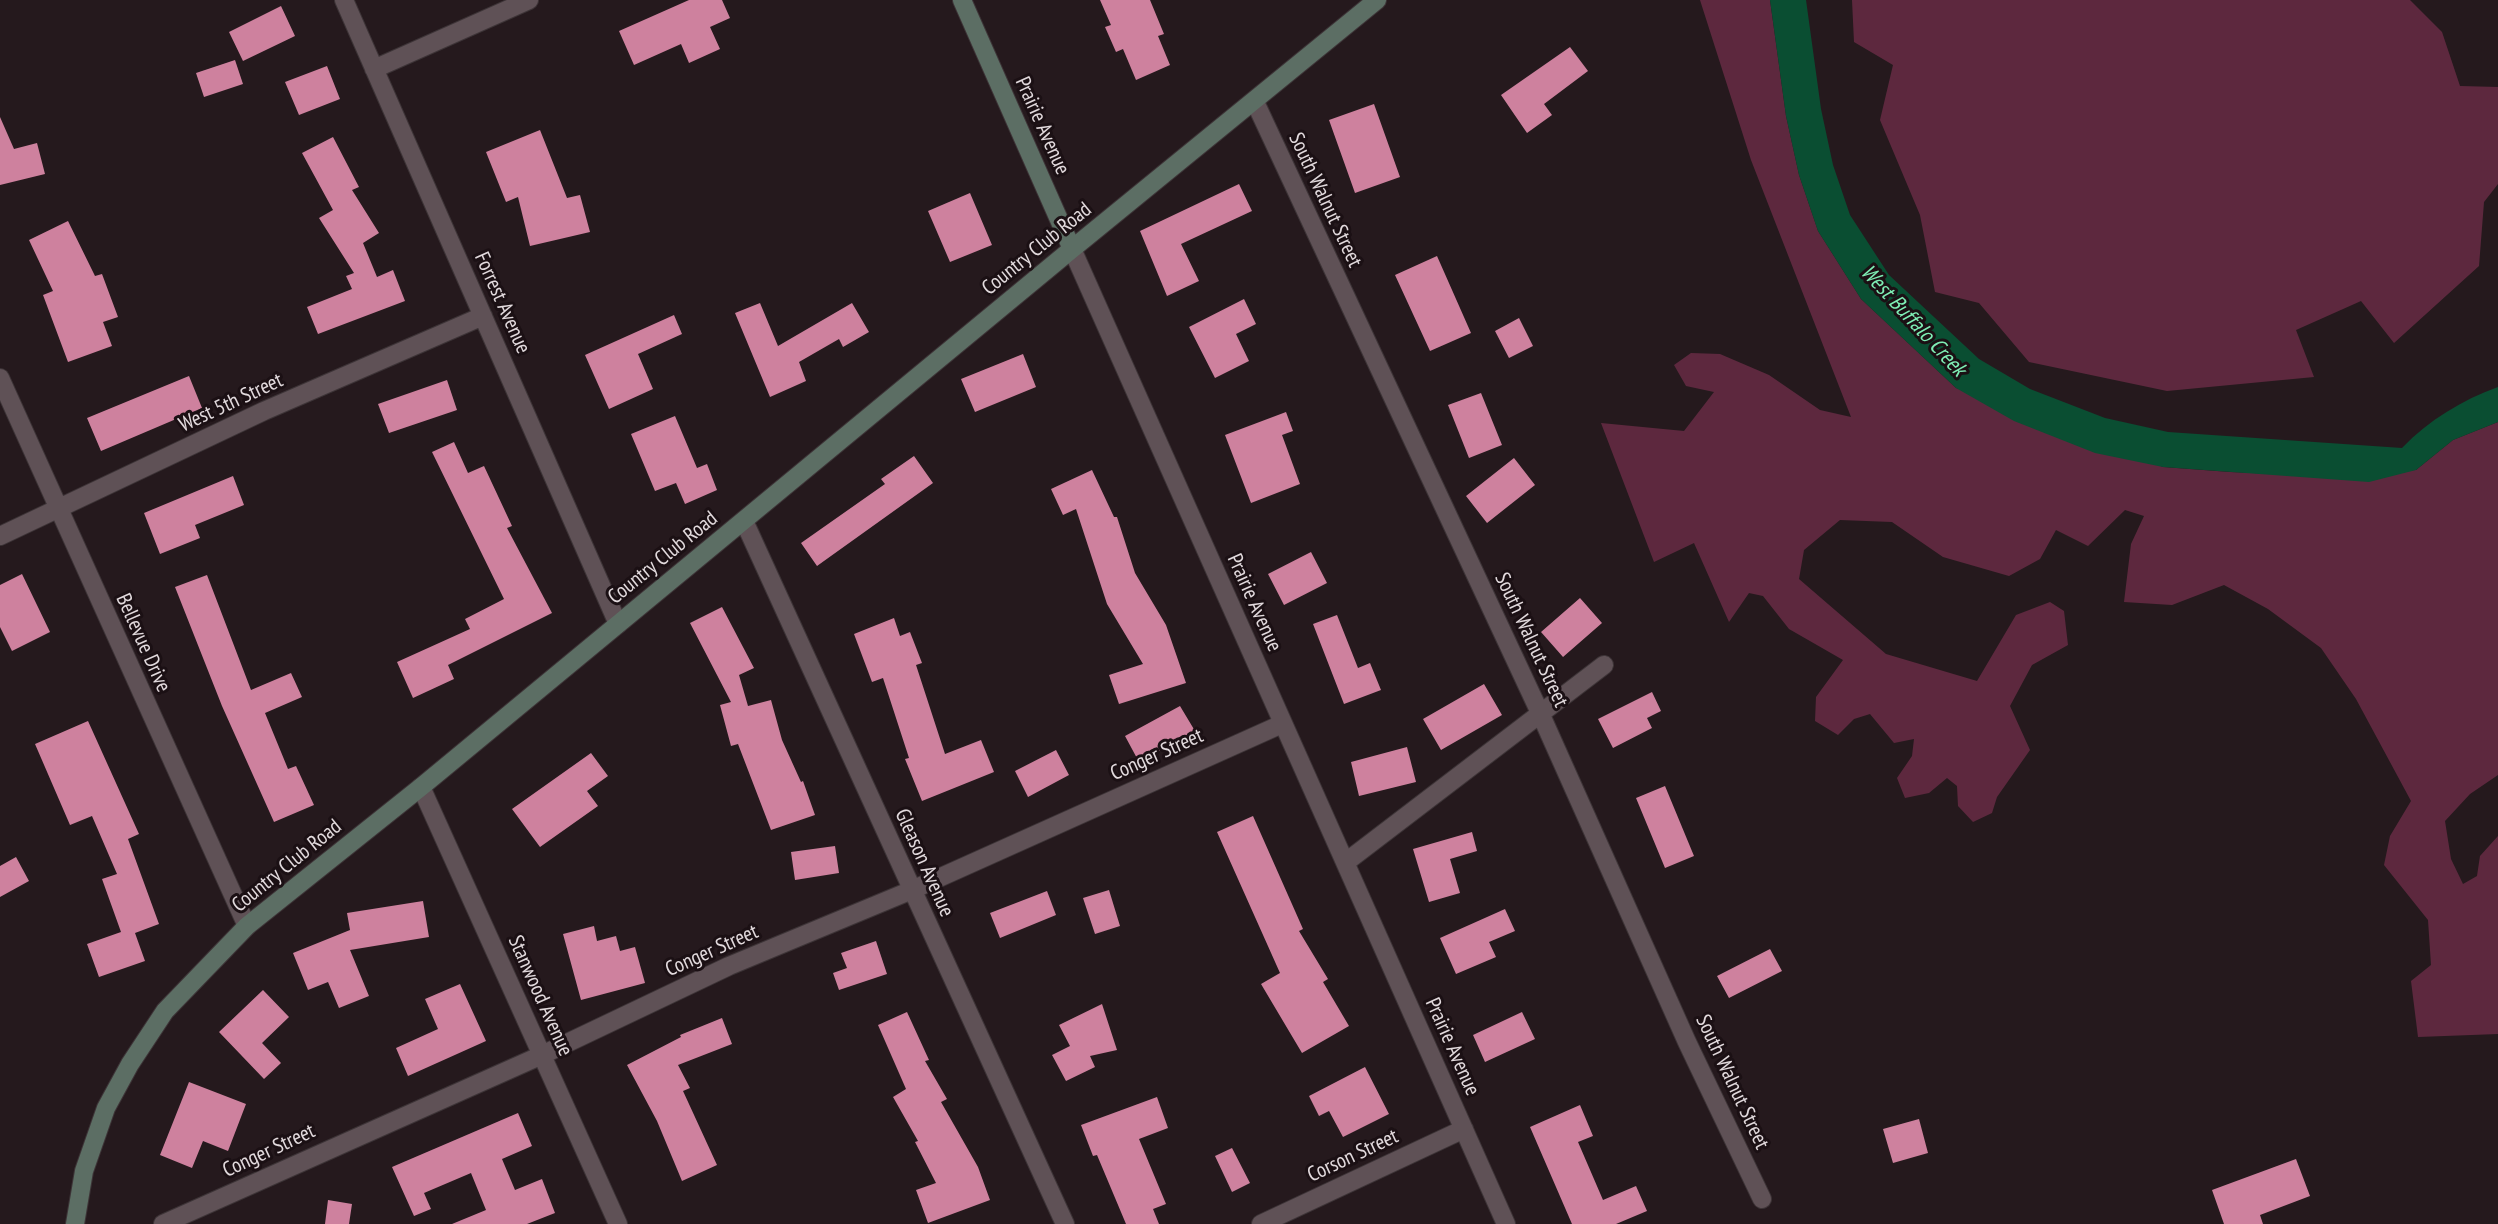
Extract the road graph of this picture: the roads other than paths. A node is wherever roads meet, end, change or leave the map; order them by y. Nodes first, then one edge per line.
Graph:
1 (344, 0) edge
2 (529, 0) edge
3 (962, 0) edge
4 (1377, 0) edge
5 (374, 69) junction
6 (1255, 102) junction
7 (1072, 249) junction
8 (483, 316) junction
9 (0, 378) edge
10 (58, 510) junction
11 (744, 520) junction
12 (0, 536) edge
13 (618, 624) junction
14 (1604, 665) dead end
15 (1541, 715) junction
16 (1282, 724) junction
17 (421, 787) junction
18 (1346, 862) junction
19 (912, 890) junction
20 (247, 926) junction
21 (542, 1055) junction
22 (1464, 1129) junction
23 (1762, 1199) dead end
24 (75, 1224) edge
25 (163, 1224) edge
26 (618, 1224) edge
27 (1065, 1224) edge
28 (1261, 1224) edge
29 (1506, 1224) edge

1 - 5 street, Forrest Avenue
2 - 5 street
3 - 7 main road, Prairie Avenue
4 - 6 main road, Country Club Road
5 - 8 street, Forrest Avenue
6 - 7 main road, Country Club Road
6 - 15 street, South Walnut Street
7 - 11 main road, Country Club Road
7 - 16 street, Prairie Avenue
8 - 10 street, West 5th Street
8 - 13 street, Forrest Avenue
9 - 10 street, Bellevue Drive
10 - 12 street, West 5th Street
10 - 20 street, Bellevue Drive
11 - 13 main road, Country Club Road
11 - 19 street, Gleason Avenue
13 - 17 main road, Country Club Road
14 - 15 street
15 - 18 street
15 - 23 street, South Walnut Street
16 - 18 street, Prairie Avenue
16 - 19 street, Conger Street
17 - 20 main road, Country Club Road
17 - 21 street, Stanwood Avenue
18 - 22 street, Prairie Avenue
19 - 21 street, Conger Street
19 - 27 street, Gleason Avenue
20 - 24 main road, Country Club Road
21 - 25 street, Conger Street
21 - 26 street, Stanwood Avenue
22 - 28 street, Corson Street
22 - 29 street, Prairie Avenue

